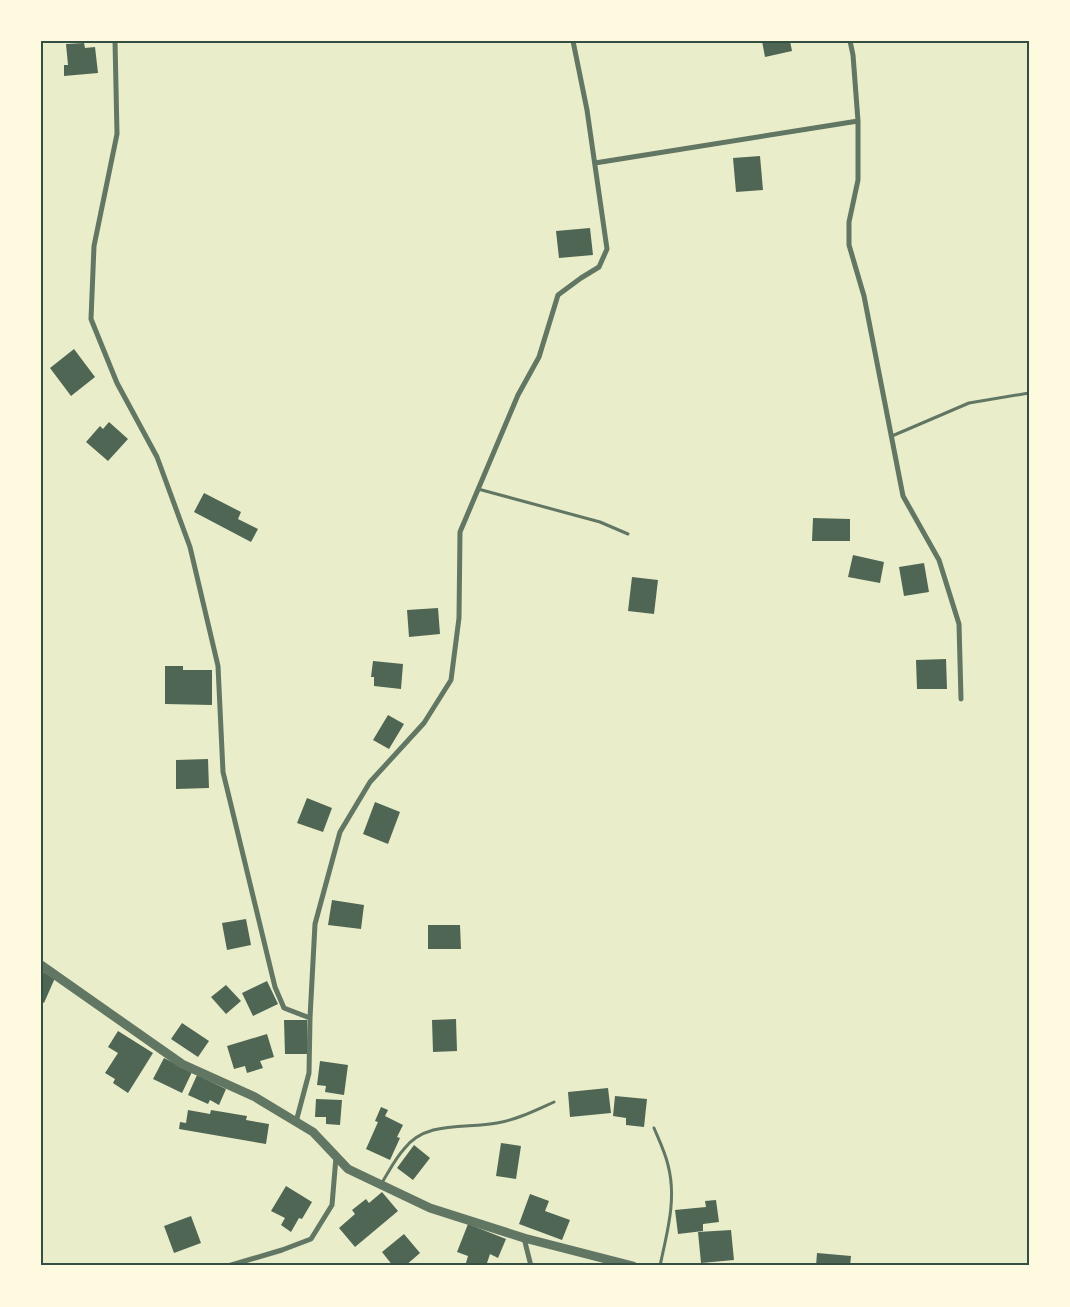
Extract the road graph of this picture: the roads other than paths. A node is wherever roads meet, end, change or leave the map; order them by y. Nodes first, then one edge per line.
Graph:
1 (115, 41) edge
2 (573, 41) edge
3 (850, 41) edge
4 (858, 120) junction
5 (595, 163) junction
6 (1029, 393) edge
7 (891, 436) junction
8 (477, 488) junction
9 (628, 534) dead end
10 (961, 699) dead end
11 (41, 965) edge
12 (310, 1018) junction
13 (554, 1102) dead end
14 (296, 1122) junction
15 (654, 1128) dead end
16 (336, 1157) junction
17 (381, 1185) junction
18 (524, 1238) junction
19 (228, 1266) edge
20 (531, 1266) edge
21 (633, 1266) edge
22 (660, 1266) edge

1 - 12 street
2 - 5 street
3 - 4 street
4 - 5 street
4 - 7 street
5 - 8 street
6 - 7 lane
7 - 10 street
8 - 9 lane
8 - 12 street
11 - 14 street
12 - 14 street
13 - 17 lane
14 - 16 street
15 - 22 lane
16 - 17 street
16 - 19 street
17 - 18 street
18 - 20 street
18 - 21 street

